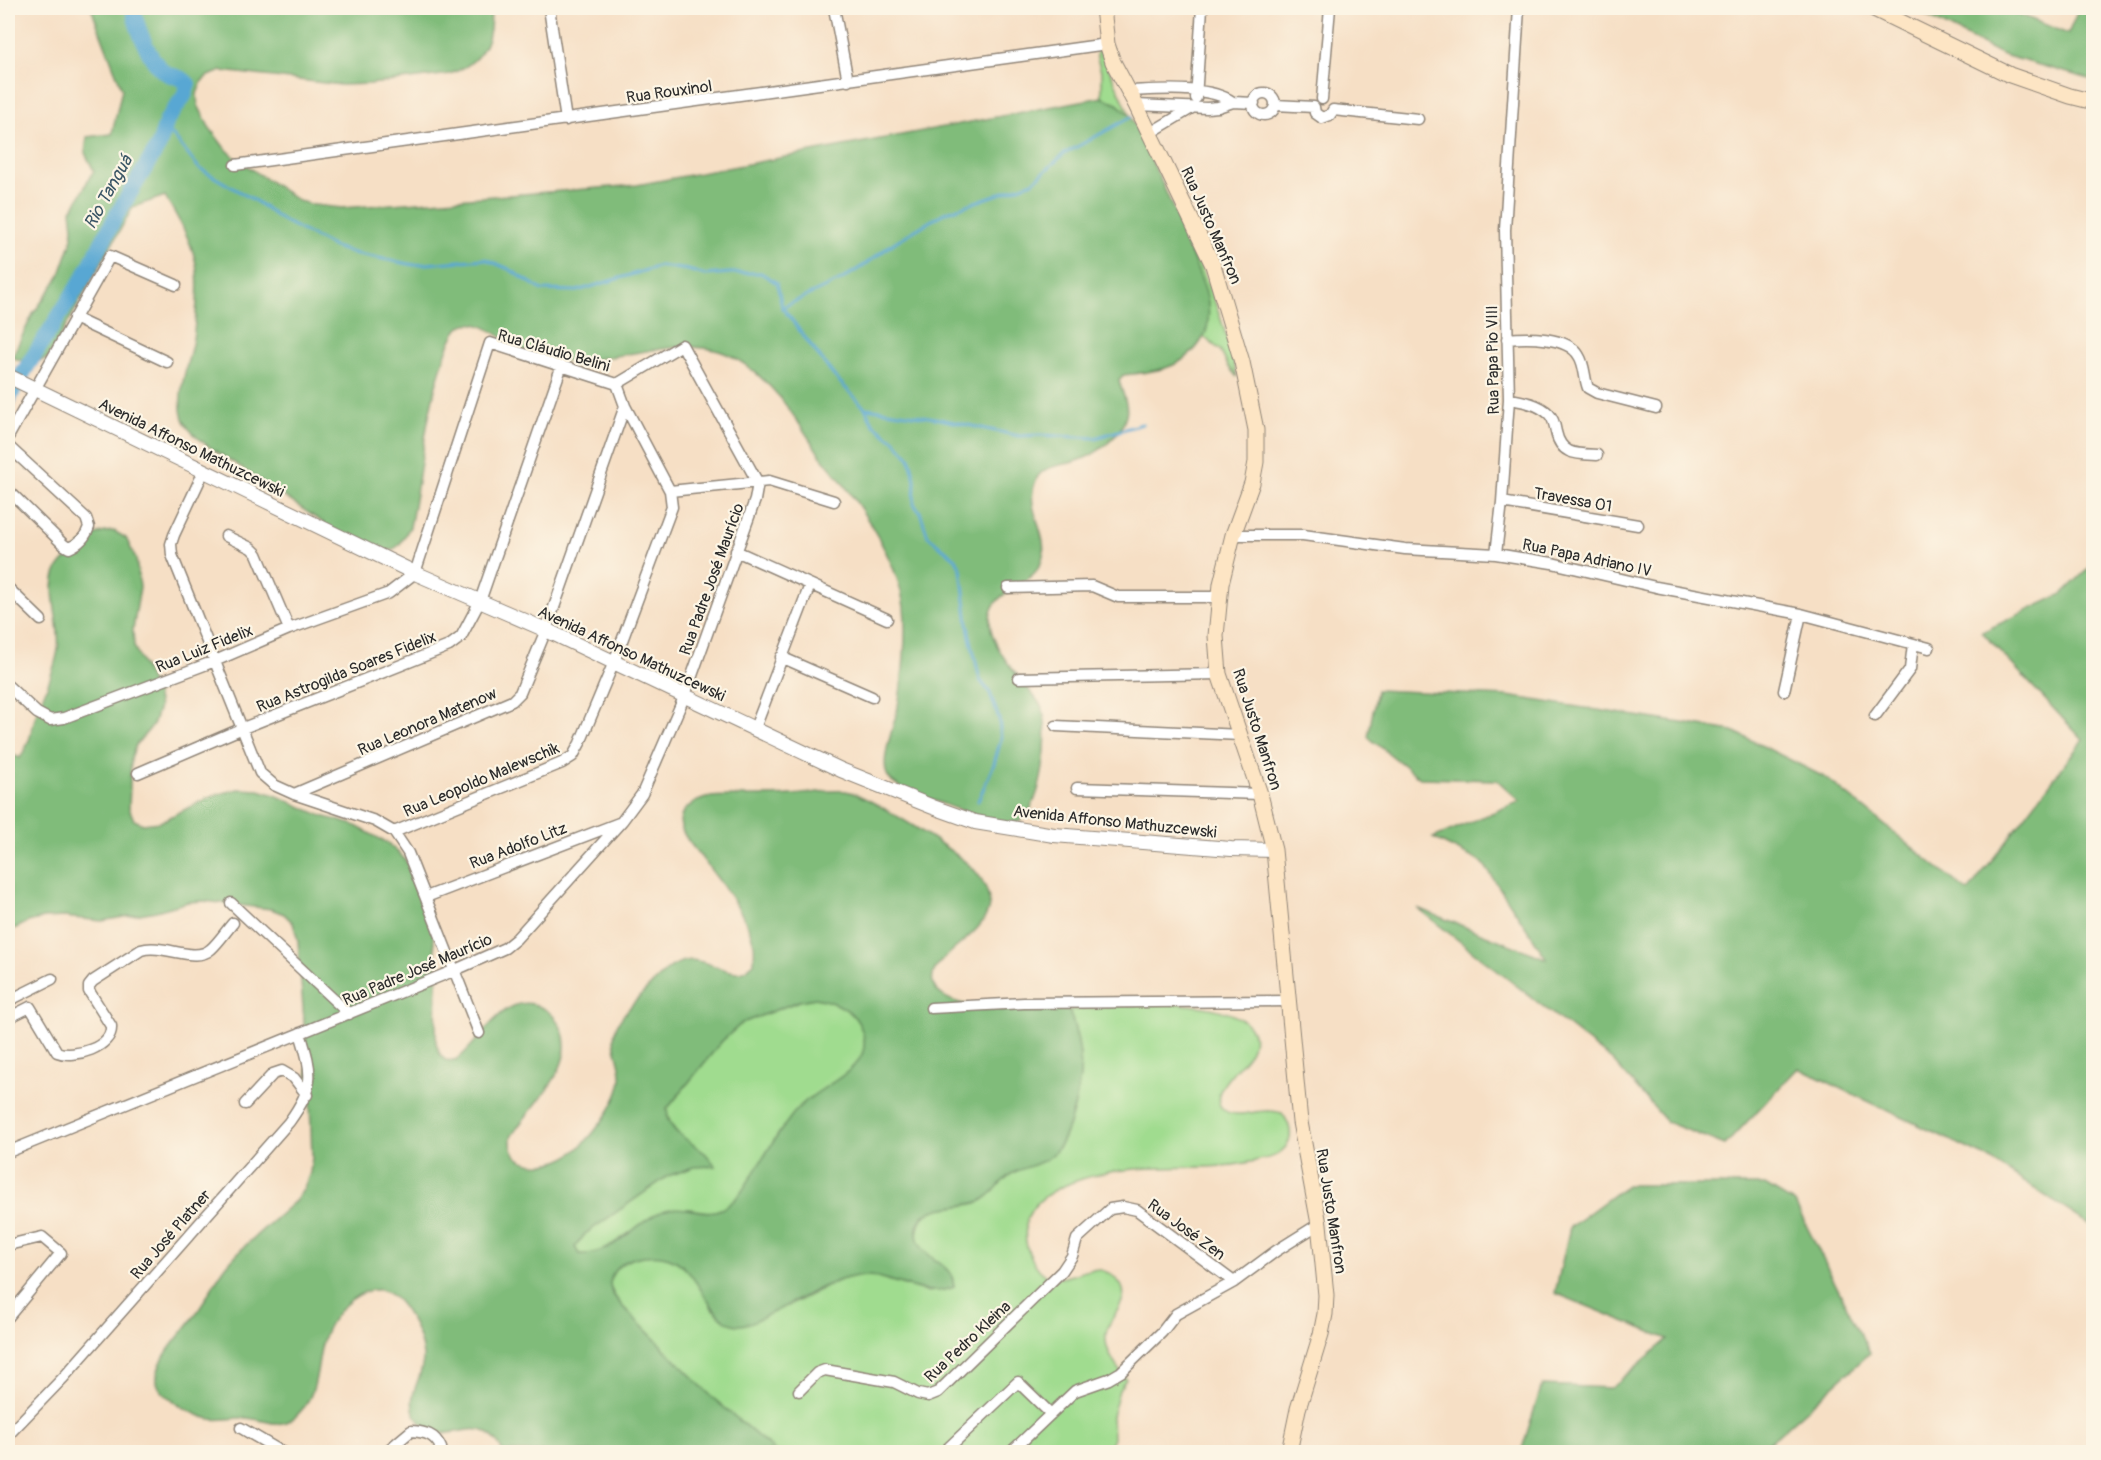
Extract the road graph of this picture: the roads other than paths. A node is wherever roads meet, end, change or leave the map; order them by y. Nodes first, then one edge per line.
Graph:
1 (549, 8) edge
2 (834, 8) edge
3 (1103, 8) edge
4 (1202, 8) edge
5 (1330, 8) edge
6 (1519, 8) edge
7 (1872, 8) edge
8 (1107, 44) junction
9 (848, 81) junction
10 (1128, 91) junction
11 (1196, 92) junction
12 (1322, 99) junction
13 (1233, 102) junction
14 (2094, 102) edge
15 (1136, 105) junction
16 (1314, 107) junction
17 (1194, 108) junction
18 (1333, 110) junction
19 (1418, 119) dead end
20 (566, 120) junction
21 (1150, 134) junction
22 (235, 165) dead end
23 (176, 285) dead end
24 (74, 318) junction
25 (1507, 339) junction
26 (166, 362) dead end
27 (562, 365) junction
28 (8, 376) edge
29 (617, 384) junction
30 (33, 389) junction
31 (1509, 399) junction
32 (626, 406) junction
33 (1656, 408) dead end
34 (8, 437) edge
35 (8, 446) edge
36 (1597, 455) dead end
37 (204, 471) junction
38 (758, 483) junction
39 (8, 490) edge
40 (670, 491) junction
41 (834, 501) dead end
42 (1502, 501) junction
43 (1638, 525) dead end
44 (1233, 535) junction
45 (226, 536) dead end
46 (736, 551) junction
47 (1496, 554) junction
48 (415, 573) junction
49 (810, 585) junction
50 (8, 588) edge
51 (1008, 588) dead end
52 (1219, 597) junction
53 (480, 601) junction
54 (1802, 614) junction
55 (887, 619) dead end
56 (41, 620) dead end
57 (289, 629) junction
58 (546, 630) junction
59 (1913, 644) junction
60 (1929, 648) dead end
61 (781, 657) junction
62 (215, 662) junction
63 (614, 662) junction
64 (1219, 674) junction
65 (1019, 678) dead end
66 (8, 686) edge
67 (1784, 691) dead end
68 (685, 695) junction
69 (872, 697) dead end
70 (1875, 716) dead end
71 (1056, 726) dead end
72 (243, 728) junction
73 (754, 728) junction
74 (1240, 735) junction
75 (138, 773) dead end
76 (1077, 788) dead end
77 (294, 794) junction
78 (1260, 794) junction
79 (622, 821) junction
80 (394, 832) junction
81 (1274, 850) junction
82 (426, 897) junction
83 (231, 903) dead end
84 (233, 923) dead end
85 (453, 971) junction
86 (52, 979) dead end
87 (8, 1001) edge
88 (1289, 1001) junction
89 (931, 1008) dead end
90 (348, 1014) junction
91 (8, 1018) edge
92 (478, 1033) dead end
93 (300, 1034) junction
94 (307, 1095) junction
95 (245, 1104) dead end
96 (8, 1152) edge
97 (1318, 1224) junction
98 (8, 1245) edge
99 (1072, 1256) joint
100 (1234, 1282) junction
101 (8, 1317) edge
102 (799, 1391) dead end
103 (1051, 1414) junction
104 (241, 1428) dead end
105 (8, 1435) edge
106 (282, 1452) edge
107 (386, 1452) edge
108 (438, 1452) edge
109 (944, 1452) edge
110 (1011, 1452) edge
111 (1289, 1452) edge

1 - 20 street
2 - 9 street
3 - 8 main road, Rua Justo Manfron
4 - 11 street
5 - 12 street
6 - 25 street, Rua Papa Pio VIII
7 - 14 main road
8 - 9 street, Rua Rouxinol
8 - 10 main road, Rua Justo Manfron
9 - 20 street, Rua Rouxinol
10 - 11 street
10 - 15 main road, Rua Justo Manfron
11 - 13 street
11 - 17 street
12 - 16 street
12 - 18 street
13 - 16 street
13 - 17 street
15 - 17 street
15 - 21 main road, Rua Justo Manfron
16 - 18 street
17 - 21 street
18 - 19 street
20 - 22 street, Rua Rouxinol
21 - 44 main road, Rua Justo Manfron
23 - 24 street
24 - 26 street
24 - 30 street
25 - 31 street, Rua Papa Pio VIII
25 - 33 street
27 - 29 street, Rua Cláudio Belini
27 - 48 street, Rua Cláudio Belini
27 - 53 street, Rua Astrogilda Soares Fidelix
28 - 30 street, Avenida Affonso Mathuzcewski
29 - 32 street
29 - 38 street, Rua Cláudio Belini
30 - 34 street
30 - 37 street, Avenida Affonso Mathuzcewski
31 - 36 street
31 - 42 street, Rua Papa Pio VIII
32 - 40 street
32 - 58 street, Rua Leonora Matenow
35 - 39 street
37 - 48 street, Avenida Affonso Mathuzcewski
37 - 62 street
38 - 40 street
38 - 41 street
38 - 46 street, Rua Padre José Maurício
40 - 63 street, Rua Leopoldo Malewschik
42 - 43 street, Travessa 01
42 - 47 street, Rua Papa Pio VIII
44 - 47 street, Rua Papa Adriano IV
44 - 52 main road, Rua Justo Manfron
45 - 57 street
46 - 49 street
46 - 68 street, Rua Padre José Maurício
47 - 54 street, Rua Papa Adriano IV
48 - 53 street, Avenida Affonso Mathuzcewski
48 - 57 street, Rua Luiz Fidelix
49 - 55 street
49 - 61 street
50 - 56 street
51 - 52 street
52 - 64 main road, Rua Justo Manfron
53 - 58 street, Avenida Affonso Mathuzcewski
53 - 72 street, Rua Astrogilda Soares Fidelix
54 - 59 street, Rua Papa Adriano IV
54 - 67 street
57 - 62 street, Rua Luiz Fidelix
58 - 63 street, Avenida Affonso Mathuzcewski
58 - 77 street, Rua Leonora Matenow
59 - 60 street, Rua Papa Adriano IV
59 - 70 street
61 - 69 street
61 - 73 street
62 - 66 street, Rua Luiz Fidelix
62 - 72 street
63 - 68 street, Avenida Affonso Mathuzcewski
63 - 80 street, Rua Leopoldo Malewschik
64 - 65 street
64 - 74 main road, Rua Justo Manfron
68 - 73 street, Avenida Affonso Mathuzcewski
68 - 79 street, Rua Padre José Maurício
71 - 74 street
72 - 75 street, Rua Astrogilda Soares Fidelix
72 - 77 street
73 - 81 street, Avenida Affonso Mathuzcewski
74 - 78 main road, Rua Justo Manfron
76 - 78 street
77 - 80 street
78 - 81 main road, Rua Justo Manfron
79 - 82 street, Rua Adolfo Litz
79 - 85 street, Rua Padre José Maurício
80 - 82 street
81 - 88 main road, Rua Justo Manfron
82 - 85 street
83 - 90 street
84 - 91 street
85 - 90 street, Rua Padre José Maurício
85 - 92 street
86 - 87 street
88 - 89 street
88 - 97 main road, Rua Justo Manfron
90 - 93 street, Rua Padre José Maurício
93 - 94 street
93 - 96 street, Rua Padre José Maurício
94 - 95 street
94 - 105 street, Rua José Platner
97 - 100 street
97 - 111 main road, Rua Justo Manfron
98 - 101 street
99 - 100 street, Rua José Zen
99 - 102 street, Rua Pedro Kleina
100 - 103 street
103 - 109 street
103 - 110 street
104 - 106 street
107 - 108 street

